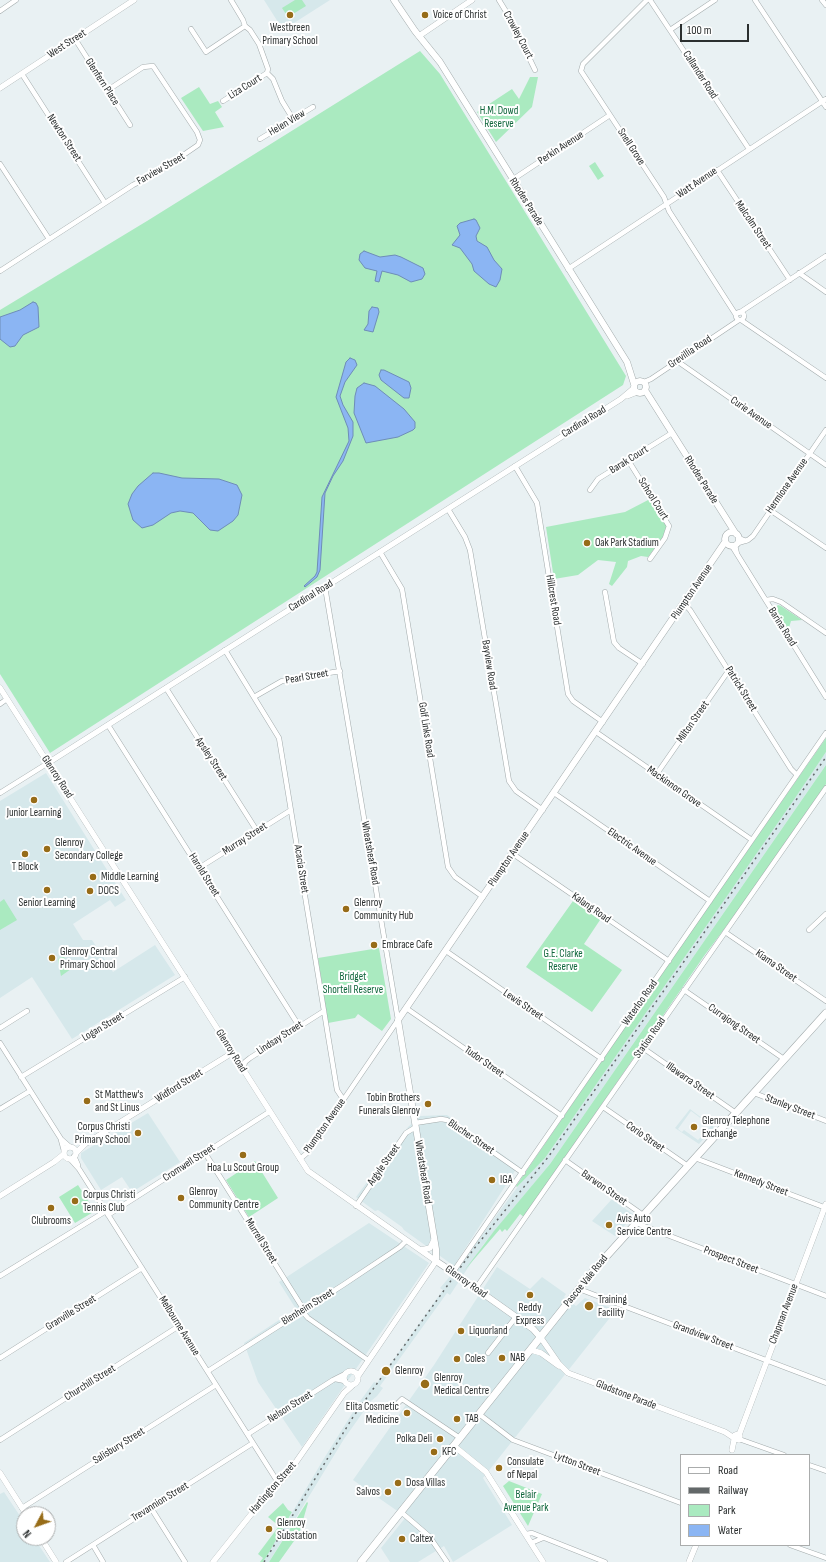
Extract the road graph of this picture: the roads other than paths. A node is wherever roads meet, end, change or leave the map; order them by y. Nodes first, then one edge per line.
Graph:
1 (16, 0) edge
2 (134, 0) edge
3 (231, 0) edge
4 (394, 0) edge
5 (472, 0) edge
6 (499, 0) edge
7 (647, 0) edge
8 (650, 0) edge
9 (715, 0) edge
10 (755, 0) edge
11 (822, 0) edge
12 (826, 5) edge
13 (0, 11) edge
14 (245, 26) junction
15 (191, 29) dead end
16 (670, 30) junction
17 (419, 36) junction
18 (75, 39) junction
19 (535, 70) dead end
20 (267, 73) junction
21 (22, 74) junction
22 (0, 88) edge
23 (108, 90) junction
24 (824, 100) edge
25 (222, 101) dead end
26 (314, 107) dead end
27 (826, 107) edge
28 (610, 115) junction
29 (293, 119) junction
30 (130, 125) dead end
31 (260, 139) dead end
32 (749, 149) junction
33 (0, 164) edge
34 (717, 170) junction
35 (512, 180) junction
36 (105, 203) junction
37 (666, 204) junction
38 (49, 240) junction
39 (826, 256) edge
40 (568, 269) junction
41 (0, 271) edge
42 (799, 273) junction
43 (790, 280) junction
44 (826, 292) edge
45 (739, 316) junction
46 (677, 362) junction
47 (826, 378) edge
48 (640, 387) junction
49 (826, 430) edge
50 (672, 433) junction
51 (810, 453) junction
52 (628, 460) junction
53 (826, 465) edge
54 (515, 466) junction
55 (590, 490) dead end
56 (448, 509) junction
57 (770, 510) junction
58 (724, 517) junction
59 (728, 534) joint
60 (734, 542) junction
61 (826, 548) edge
62 (380, 552) junction
63 (650, 559) dead end
64 (325, 587) junction
65 (606, 592) dead end
66 (766, 600) junction
67 (684, 604) junction
68 (826, 633) edge
69 (225, 650) junction
70 (643, 664) junction
71 (729, 670) junction
72 (340, 671) junction
73 (0, 688) edge
74 (166, 688) junction
75 (826, 696) edge
76 (254, 697) junction
77 (7, 699) junction
78 (0, 704) edge
79 (603, 722) junction
80 (108, 725) junction
81 (596, 732) junction
82 (826, 733) edge
83 (48, 763) junction
84 (656, 775) junction
85 (797, 776) junction
86 (826, 788) edge
87 (0, 793) edge
88 (554, 793) junction
89 (291, 810) junction
90 (543, 810) junction
91 (257, 831) junction
92 (752, 840) junction
93 (513, 854) junction
94 (199, 868) junction
95 (483, 897) junction
96 (710, 901) junction
97 (826, 914) edge
98 (809, 930) dead end
99 (725, 932) junction
100 (446, 951) junction
101 (669, 961) junction
102 (185, 977) junction
103 (684, 990) junction
104 (826, 1001) edge
105 (406, 1008) junction
106 (324, 1010) junction
107 (27, 1011) dead end
108 (826, 1013) edge
109 (398, 1020) junction
110 (299, 1026) junction
111 (0, 1028) edge
112 (0, 1043) edge
113 (643, 1048) junction
114 (232, 1053) junction
115 (602, 1059) junction
116 (784, 1059) junction
117 (243, 1071) junction
118 (21, 1077) junction
119 (30, 1090) junction
120 (754, 1093) junction
121 (343, 1099) junction
122 (603, 1107) junction
123 (0, 1110) edge
124 (269, 1112) junction
125 (736, 1113) junction
126 (562, 1116) junction
127 (826, 1121) edge
128 (415, 1125) junction
129 (70, 1153) junction
130 (205, 1153) junction
131 (695, 1158) junction
132 (300, 1160) junction
133 (565, 1160) junction
134 (688, 1166) junction
135 (523, 1173) junction
136 (0, 1196) edge
137 (356, 1206) junction
138 (826, 1207) edge
139 (107, 1213) junction
140 (644, 1215) junction
141 (636, 1224) junction
142 (434, 1240) junction
143 (406, 1241) junction
144 (420, 1250) junction
145 (436, 1261) junction
146 (142, 1268) junction
147 (454, 1273) junction
148 (0, 1276) edge
149 (796, 1284) junction
150 (476, 1288) junction
151 (579, 1289) junction
152 (826, 1296) edge
153 (303, 1310) junction
154 (516, 1317) junction
155 (179, 1326) junction
156 (541, 1338) junction
157 (531, 1350) junction
158 (488, 1353) dead end
159 (0, 1358) edge
160 (368, 1360) junction
161 (766, 1361) junction
162 (363, 1367) junction
163 (563, 1369) junction
164 (208, 1371) junction
165 (354, 1371) junction
166 (345, 1374) junction
167 (358, 1376) junction
168 (332, 1380) junction
169 (345, 1382) junction
170 (826, 1383) edge
171 (216, 1385) junction
172 (354, 1385) junction
173 (344, 1393) junction
174 (395, 1406) dead end
175 (479, 1414) junction
176 (248, 1434) junction
177 (737, 1437) junction
178 (460, 1438) junction
179 (0, 1440) edge
180 (254, 1443) junction
181 (454, 1446) junction
182 (731, 1452) edge
183 (781, 1454) edge
184 (810, 1465) edge
185 (826, 1471) edge
186 (0, 1473) edge
187 (279, 1484) junction
188 (680, 1503) edge
189 (21, 1506) edge
190 (25, 1506) edge
191 (151, 1508) junction
192 (401, 1512) junction
193 (526, 1534) junction
194 (543, 1538) junction
195 (531, 1543) junction
196 (93, 1545) junction
197 (46, 1546) edge
198 (696, 1546) edge
199 (793, 1546) edge
200 (826, 1558) edge
201 (56, 1562) edge
202 (66, 1562) edge
203 (103, 1562) edge
204 (185, 1562) edge
205 (214, 1562) edge
206 (361, 1562) edge
207 (447, 1562) edge
208 (543, 1562) edge
209 (605, 1562) edge
210 (689, 1562) edge

1 - 13 street
2 - 18 street, West Street
3 - 14 street
4 - 17 main road, Rhodes Parade
5 - 17 street
6 - 19 street, Crowley Court
7 - 28 street, Snell Grove
8 - 16 street, Callander Road
9 - 16 street
10 - 24 street
11 - 12 street
14 - 15 street
14 - 20 street
16 - 32 street, Callander Road
17 - 35 main road, Rhodes Parade
18 - 21 street, West Street
18 - 23 street, Glenfern Place
20 - 25 street, Liza Court
20 - 29 street
21 - 22 street, West Street
21 - 36 street, Newton Street
23 - 30 street, Glenfern Place
23 - 36 street, Farview Street
24 - 27 street
24 - 32 street, Watt Avenue
26 - 29 street, Helen View
28 - 35 street, Perkin Avenue
28 - 37 street, Snell Grove
29 - 31 street, Helen View
32 - 34 street, Watt Avenue
33 - 38 street
34 - 37 street, Watt Avenue
34 - 43 street, Malcolm Street
35 - 40 main road, Rhodes Parade
36 - 38 street, Farview Street
37 - 40 street, Watt Avenue
37 - 45 street, Snell Grove
38 - 41 street, Farview Street
39 - 42 street, Grevillia Road
40 - 48 main road, Rhodes Parade
42 - 43 street, Grevillia Road
42 - 44 street
43 - 45 street, Grevillia Road
45 - 46 street, Grevillia Road
45 - 47 street, Snell Grove
46 - 48 street, Grevillia Road
46 - 51 street, Curie Avenue
48 - 50 main road, Rhodes Parade
48 - 54 street, Cardinal Road
49 - 51 street, Hermione Avenue
50 - 52 street, Barak Court
50 - 58 main road, Rhodes Parade
51 - 53 street, Curie Avenue
51 - 57 street, Hermione Avenue
52 - 55 street, Barak Court
52 - 63 street, School Court
54 - 56 street, Cardinal Road
54 - 79 street, Hillcrest Road
56 - 62 street, Cardinal Road
56 - 90 street, Bayview Road
57 - 60 street, Hermione Avenue
57 - 61 street
58 - 59 main road, Rhodes Parade
58 - 60 main road, Rhodes Parade
59 - 60 main road, Plumpton Avenue
60 - 66 street, Barina Road
60 - 67 main road, Plumpton Avenue
62 - 64 street, Cardinal Road
62 - 95 street, Golf Links Road
64 - 69 street, Cardinal Road
64 - 72 street, Wheatsheaf Road
65 - 70 street
66 - 68 street
66 - 75 street, Barina Road
67 - 70 main road, Plumpton Avenue
67 - 71 street, Patrick Street
69 - 74 street, Cardinal Road
69 - 76 street, Acacia Street
70 - 79 main road, Plumpton Avenue
71 - 84 street, Milton Street
71 - 85 street, Patrick Street
72 - 76 street, Pearl Street
72 - 109 street, Wheatsheaf Road
73 - 77 street, Glenroy Road
74 - 80 street, Cardinal Road
74 - 91 street, Apsley Street
76 - 89 street, Acacia Street
77 - 78 street
77 - 83 street, Glenroy Road
79 - 81 main road, Plumpton Avenue
80 - 83 street, Cardinal Road
80 - 94 street, Harold Street
81 - 84 street, Mackinnon Grove
81 - 88 main road, Plumpton Avenue
82 - 85 street, Waterloo Road
83 - 87 street, Cardinal Road
83 - 102 street, Glenroy Road
84 - 92 street, Mackinnon Grove
85 - 92 street, Waterloo Road
86 - 99 street, Station Road
88 - 90 main road, Plumpton Avenue
88 - 96 street, Electric Avenue
89 - 91 street, Murray Street
89 - 106 street, Acacia Street
90 - 93 main road, Plumpton Avenue
91 - 94 street, Murray Street
92 - 96 street, Waterloo Road
93 - 95 main road, Plumpton Avenue
93 - 101 street, Kalang Road
94 - 110 street, Harold Street
95 - 100 main road, Plumpton Avenue
96 - 101 street, Waterloo Road
97 - 98 street
99 - 103 street, Station Road
99 - 104 street, Kiama Street
100 - 105 main road, Plumpton Avenue
100 - 115 street, Lewis Street
101 - 115 street, Waterloo Road
102 - 114 street, Glenroy Road
102 - 118 street, Logan Street
103 - 113 street, Station Road
103 - 116 street, Currajong Street
105 - 109 main road, Plumpton Avenue
105 - 126 street, Tudor Street
106 - 110 street, Lindsay Street
106 - 121 street, Acacia Street
107 - 111 street
108 - 116 main road, Pascoe Vale Road
109 - 121 street, Plumpton Avenue
109 - 128 main road, Wheatsheaf Road
110 - 117 street, Lindsay Street
112 - 118 street, Melbourne Avenue
113 - 122 street, Station Road
113 - 125 street, Illawarra Street
114 - 117 street, Glenroy Road
114 - 129 street, Widford Street
115 - 126 street, Waterloo Road
116 - 120 main road, Pascoe Vale Road
117 - 124 street, Glenroy Road
118 - 119 street, Melbourne Avenue
119 - 123 street
119 - 129 street, Melbourne Avenue
120 - 125 main road, Pascoe Vale Road
120 - 127 street, Stanley Street
121 - 132 street, Plumpton Avenue
122 - 133 street, Station Road
122 - 134 street, Corio Street
124 - 130 street, Cromwell Street
124 - 132 street, Glenroy Road
125 - 131 main road, Pascoe Vale Road
126 - 135 street, Waterloo Road
128 - 135 street, Blucher Street
128 - 137 street, Argyle Street
128 - 142 main road, Wheatsheaf Road
129 - 136 street, Widford Street
129 - 139 street, Melbourne Avenue
130 - 139 street, Cromwell Street
130 - 153 street, Murrell Street
131 - 134 main road, Pascoe Vale Road
131 - 138 street, Kennedy Street
132 - 137 street, Glenroy Road
133 - 140 street, Barwon Street
133 - 150 street, Station Road
134 - 140 main road, Pascoe Vale Road
135 - 147 street, Waterloo Road
137 - 143 street, Glenroy Road
138 - 149 street, Chapman Avenue
139 - 146 street, Melbourne Avenue
139 - 148 street, Cromwell Street
140 - 141 main road, Pascoe Vale Road
141 - 149 street, Prospect Street
141 - 151 main road, Pascoe Vale Road
142 - 144 street
142 - 145 main road, Wheatsheaf Road
143 - 144 street, Glenroy Road
143 - 153 street, Blenheim Street
144 - 145 street, Glenroy Road
145 - 147 main road, Glenroy Road
145 - 160 street
146 - 155 street, Melbourne Avenue
146 - 159 street, Granville Street
147 - 150 main road, Glenroy Road, bridge
149 - 152 street, Prospect Street
149 - 161 street, Chapman Avenue
150 - 154 main road, Glenroy Road
151 - 156 main road, Pascoe Vale Road
151 - 161 street, Grandview Street
153 - 160 street, Murrell Street
153 - 164 street, Blenheim Street
154 - 156 main road, Glenroy Road
154 - 158 street
155 - 164 street, Melbourne Avenue
155 - 179 street, Churchill Street
156 - 157 main road, Pascoe Vale Road
156 - 163 street, Gladstone Parade
157 - 163 street
157 - 175 main road, Pascoe Vale Road
160 - 162 street
161 - 170 street, Grandview Street
161 - 177 street, Chapman Avenue
162 - 165 street
162 - 167 street
163 - 177 street, Gladstone Parade
164 - 171 street, Melbourne Avenue
165 - 166 street
165 - 167 street
166 - 168 street, Nelson Street
166 - 169 street
167 - 172 street
168 - 169 street
168 - 176 street, Nelson Street
169 - 172 street
169 - 173 street, Hartington Street
171 - 176 street, Melbourne Avenue
171 - 190 street, Salisbury Street
172 - 173 street, Hartington Street
173 - 187 street, Hartington Street
174 - 178 street
175 - 178 main road, Pascoe Vale Road
175 - 188 street, Lytton Street
176 - 180 street, Melbourne Avenue
177 - 182 street, Chapman Avenue
177 - 183 street, Gladstone Parade
178 - 181 main road, Pascoe Vale Road
180 - 187 street, Melbourne Avenue
180 - 191 street, Trevannion Street
181 - 192 main road, Pascoe Vale Road
181 - 193 street
184 - 185 street
186 - 189 street
187 - 205 street, Hartington Street
191 - 196 street, Trevannion Street
191 - 204 street
192 - 206 main road, Pascoe Vale Road
192 - 207 street
193 - 194 street
193 - 195 street
194 - 195 street
194 - 209 street
195 - 208 street
196 - 202 street, Trevannion Street
196 - 203 street
197 - 201 street
198 - 210 street
199 - 200 street

